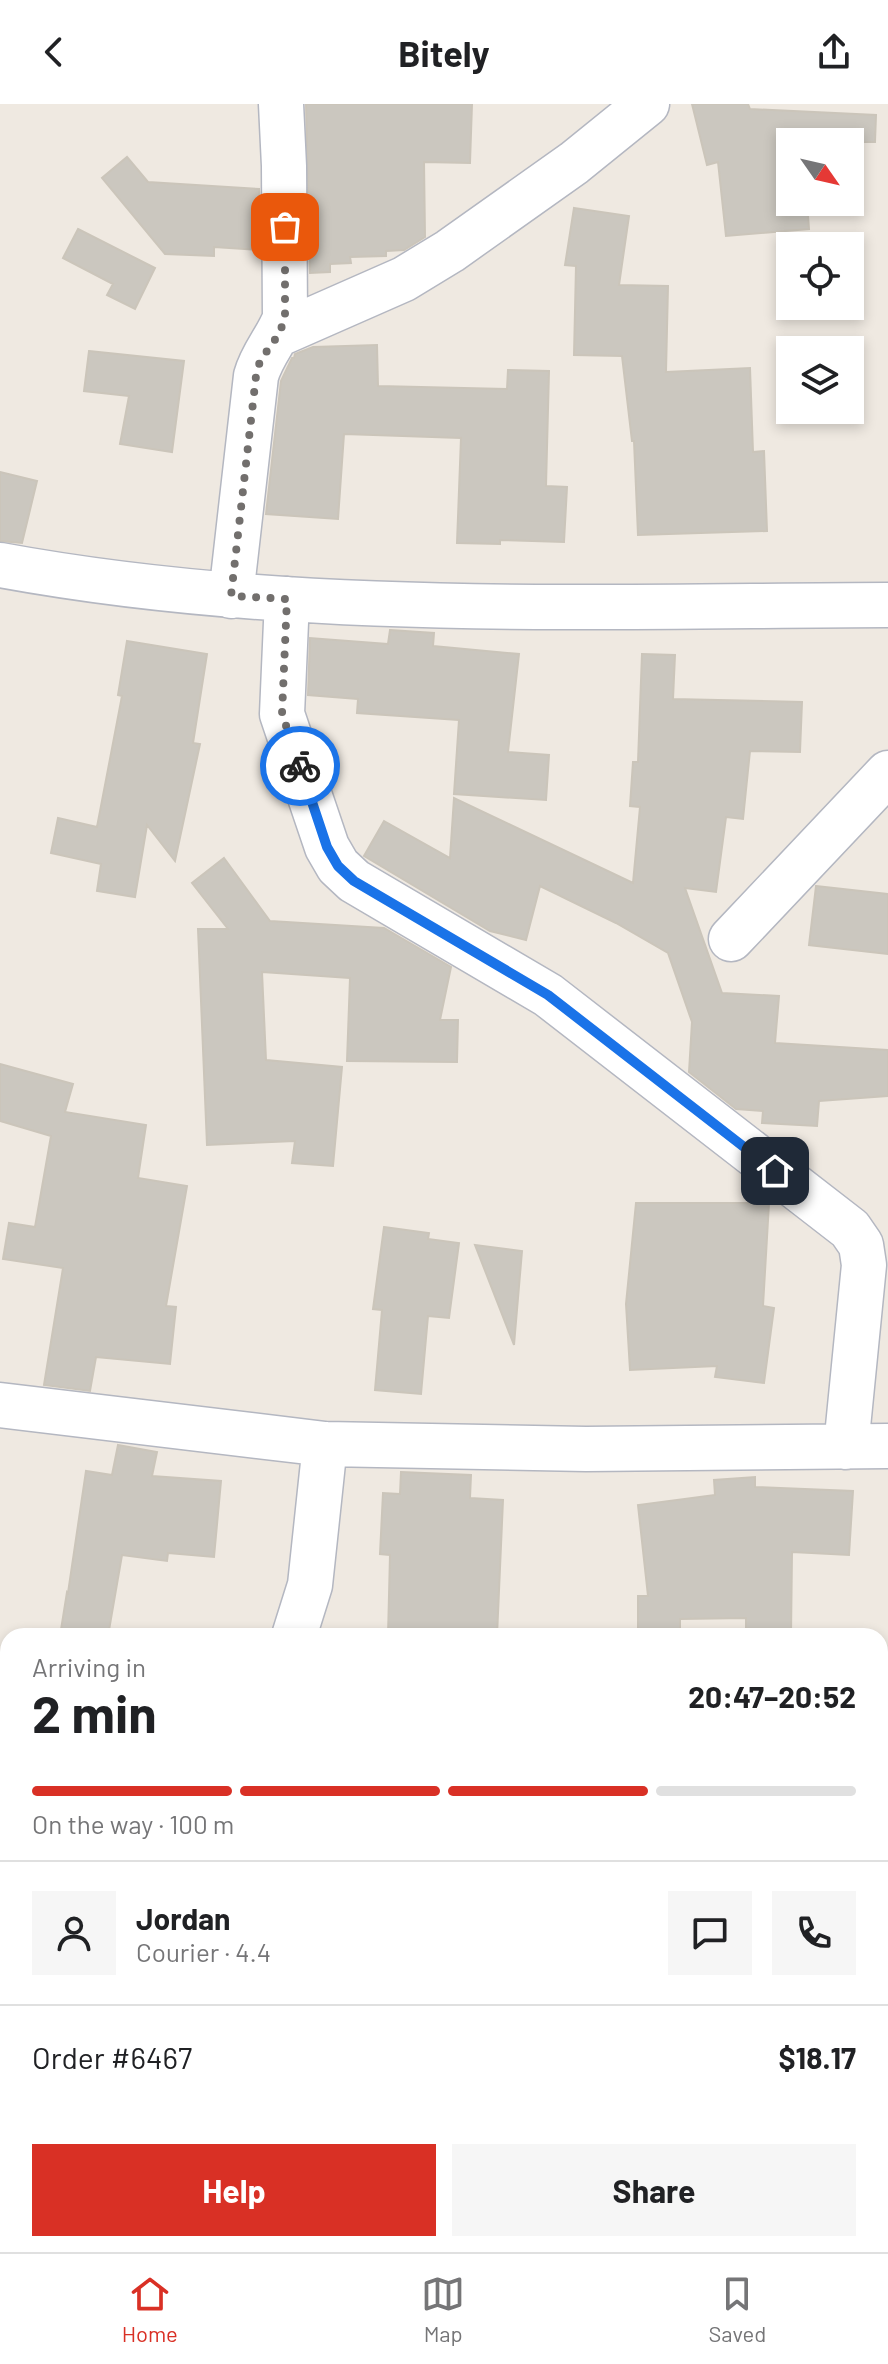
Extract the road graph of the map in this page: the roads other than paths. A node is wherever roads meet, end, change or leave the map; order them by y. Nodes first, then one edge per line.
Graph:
1 (281, 104) edge
2 (647, 104) edge
3 (279, 334) junction
4 (0, 565) edge
5 (231, 596) junction
6 (287, 599) junction
7 (888, 605) edge
8 (888, 773) edge
9 (731, 939) dead end
10 (0, 1405) edge
11 (325, 1444) junction
12 (867, 1447) edge
13 (297, 1628) edge

1 - 3 street
2 - 3 street
3 - 5 street
4 - 5 street
5 - 6 street
6 - 7 street
6 - 12 street
8 - 9 street
10 - 11 street
11 - 12 street
11 - 13 street

